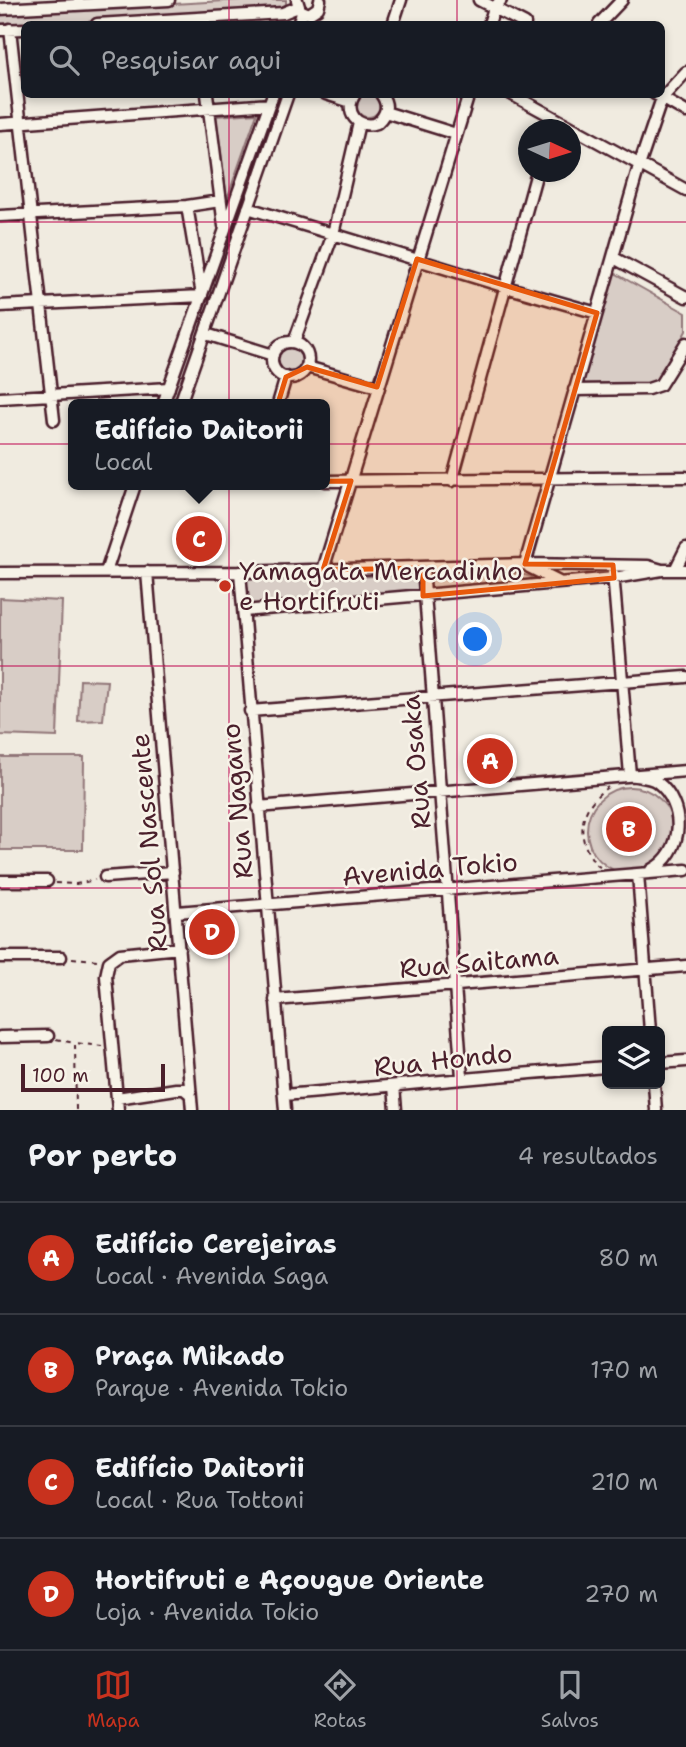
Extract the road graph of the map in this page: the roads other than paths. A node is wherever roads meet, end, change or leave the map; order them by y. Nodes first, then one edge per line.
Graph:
1 (169, 0) edge
2 (320, 0) edge
3 (401, 0) edge
4 (480, 0) edge
5 (622, 0) edge
6 (498, 4) edge
7 (4, 6) edge
8 (299, 6) edge
9 (316, 11) junction
10 (207, 21) edge
11 (312, 21) edge
12 (394, 21) edge
13 (490, 21) edge
14 (522, 21) edge
15 (602, 21) edge
16 (5, 30) edge
17 (686, 72) edge
18 (665, 90) edge
19 (208, 98) edge
20 (287, 98) edge
21 (353, 98) edge
22 (383, 98) edge
23 (468, 98) edge
24 (518, 98) edge
25 (657, 98) edge
26 (662, 98) edge
27 (271, 99) edge
28 (209, 109) junction
29 (686, 112) edge
30 (386, 113) junction
31 (552, 118) joint
32 (20, 123) junction
33 (359, 123) junction
34 (0, 124) edge
35 (456, 134) junction
36 (639, 166) junction
37 (534, 182) edge
38 (686, 190) edge
39 (220, 201) junction
40 (187, 206) junction
41 (248, 208) junction
42 (32, 214) junction
43 (0, 216) edge
44 (225, 230) junction
45 (333, 234) junction
46 (614, 258) junction
47 (417, 260) junction
48 (506, 288) junction
49 (202, 296) junction
50 (686, 297) edge
51 (41, 304) junction
52 (0, 306) edge
53 (215, 306) junction
54 (597, 313) junction
55 (206, 334) junction
56 (293, 342) junction
57 (686, 343) edge
58 (273, 355) junction
59 (307, 367) junction
60 (286, 377) junction
61 (377, 387) junction
62 (169, 388) junction
63 (574, 390) junction
64 (52, 395) junction
65 (0, 398) edge
66 (165, 399) edge
67 (182, 399) edge
68 (279, 399) edge
69 (54, 419) dead end
70 (686, 477) edge
71 (548, 479) junction
72 (330, 481) edge
73 (351, 481) junction
74 (452, 481) junction
75 (133, 490) edge
76 (686, 548) edge
77 (525, 565) junction
78 (612, 565) junction
79 (423, 568) junction
80 (323, 570) junction
81 (662, 570) junction
82 (680, 570) edge
83 (106, 572) junction
84 (147, 572) junction
85 (240, 572) junction
86 (0, 573) edge
87 (614, 579) junction
88 (559, 583) junction
89 (424, 596) junction
90 (244, 611) junction
91 (686, 677) edge
92 (622, 681) junction
93 (431, 697) junction
94 (250, 711) junction
95 (686, 771) edge
96 (630, 775) junction
97 (441, 793) junction
98 (258, 807) junction
99 (686, 870) edge
100 (173, 872) junction
101 (643, 873) junction
102 (105, 877) road end
103 (0, 881) edge
104 (47, 881) road end
105 (446, 888) junction
106 (267, 904) junction
107 (177, 912) junction
108 (180, 948) junction
109 (0, 957) edge
110 (61, 957) road end
111 (686, 966) edge
112 (645, 968) junction
113 (454, 987) junction
114 (275, 1000) junction
115 (650, 1026) edge
116 (0, 1037) edge
117 (48, 1037) road end
118 (686, 1061) edge
119 (665, 1063) edge
120 (602, 1067) edge
121 (462, 1077) junction
122 (394, 1086) junction
123 (654, 1089) edge
124 (190, 1094) junction
125 (284, 1095) junction
126 (117, 1098) junction
127 (118, 1110) edge
128 (192, 1110) edge
129 (285, 1110) edge
130 (396, 1110) edge
131 (656, 1110) edge

1 - 7 street
2 - 9 street
3 - 12 street
4 - 6 street
5 - 15 street
6 - 13 street
6 - 14 street
8 - 9 street
8 - 10 street
9 - 11 street
16 - 32 street
17 - 18 street
19 - 28 street
20 - 41 street
21 - 33 street
22 - 30 street
23 - 35 street
24 - 31 street
25 - 36 street
26 - 29 street
27 - 28 street
27 - 44 street
28 - 32 street
28 - 39 street
30 - 33 street
30 - 35 street
31 - 36 street
32 - 34 street
32 - 42 street
33 - 45 street
35 - 47 street
36 - 38 street
36 - 46 street
37 - 48 street
39 - 40 street
39 - 44 street
40 - 42 street
40 - 49 street
41 - 45 street
41 - 53 street
42 - 43 street
42 - 51 street
44 - 49 street
45 - 47 street
45 - 56 street
46 - 50 street
46 - 54 street
47 - 48 street
47 - 61 street
48 - 54 street
48 - 74 street
49 - 51 street
49 - 53 street
49 - 62 street
51 - 52 street
51 - 64 street
53 - 55 street
54 - 63 street
55 - 58 street
55 - 67 street
56 - 58 street
56 - 59 street
57 - 63 street
58 - 60 street
59 - 60 street
59 - 61 street
60 - 68 street
61 - 73 street
62 - 64 street
62 - 66 street
63 - 71 street
64 - 65 street
64 - 69 street
70 - 71 street
71 - 74 street
71 - 77 street
72 - 73 street
73 - 74 street
73 - 80 street
75 - 83 street
76 - 82 street
77 - 78 street
77 - 79 street
77 - 88 street
78 - 81 street
78 - 87 street
79 - 80 street
79 - 89 street, Rua Osaka
80 - 85 street
81 - 82 street
81 - 87 street
83 - 84 street
83 - 86 street
84 - 85 street
84 - 100 street, Rua Sol Nascente
85 - 90 street, Rua Nagano
87 - 88 street
87 - 92 street
88 - 89 street
89 - 90 street
89 - 93 street, Rua Osaka
90 - 94 street, Rua Nagano
91 - 92 street
92 - 93 street
92 - 96 street
93 - 94 street
93 - 97 street, Rua Osaka
94 - 98 street, Rua Nagano
95 - 96 street
96 - 97 street
96 - 101 street
97 - 98 street
97 - 105 street, Rua Osaka
98 - 106 street, Rua Nagano
99 - 101 street, Avenida Tokio
100 - 102 street
100 - 107 street, Rua Sol Nascente
101 - 105 street, Avenida Tokio
101 - 112 street
103 - 104 street
105 - 106 street, Avenida Tokio
105 - 113 street, Rua Osaka
106 - 107 street, Avenida Tokio
106 - 114 street, Rua Nagano
107 - 108 street, Rua Sol Nascente
108 - 124 street, Rua Sol Nascente
108 - 126 street
109 - 110 street
111 - 112 street, Rua Saitama
112 - 113 street, Rua Saitama
112 - 115 street
113 - 114 street, Rua Saitama
113 - 121 street, Rua Osaka
114 - 125 street, Rua Nagano
116 - 117 street
118 - 119 street
120 - 121 street, Rua Hondo
121 - 122 street, Rua Hondo
122 - 125 street, Rua Hondo
122 - 130 street
123 - 131 street
124 - 126 street
124 - 128 street, Rua Sol Nascente
125 - 129 street, Rua Nagano
126 - 127 street

